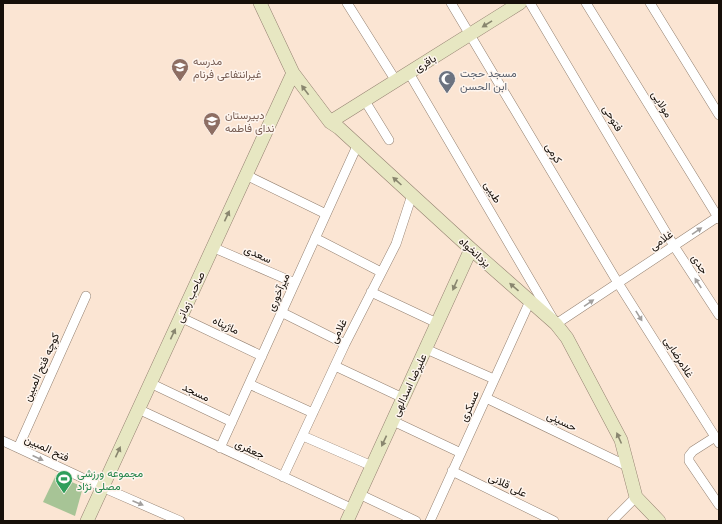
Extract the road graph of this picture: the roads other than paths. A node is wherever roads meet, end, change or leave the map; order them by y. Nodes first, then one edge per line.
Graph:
1 (260, 3) edge
2 (347, 3) edge
3 (451, 3) edge
4 (520, 3) edge
5 (530, 3) edge
6 (586, 3) edge
7 (650, 3) edge
8 (470, 35) junction
9 (293, 73) junction
10 (409, 73) junction
11 (396, 81) junction
12 (365, 101) junction
13 (719, 115) edge
14 (330, 122) junction
15 (389, 140) dead end
16 (357, 146) junction
17 (246, 175) junction
18 (412, 195) junction
19 (326, 214) junction
20 (719, 217) edge
21 (315, 238) junction
22 (674, 246) junction
23 (212, 247) junction
24 (471, 249) junction
25 (381, 272) junction
26 (618, 283) junction
27 (295, 284) junction
28 (371, 292) junction
29 (86, 296) dead end
30 (530, 300) junction
31 (281, 312) junction
32 (719, 315) edge
33 (180, 317) junction
34 (437, 323) junction
35 (556, 324) junction
36 (345, 344) junction
37 (426, 349) junction
38 (262, 356) junction
39 (335, 366) junction
40 (494, 379) junction
41 (150, 383) junction
42 (249, 384) junction
43 (403, 398) junction
44 (486, 398) junction
45 (138, 409) junction
46 (313, 413) junction
47 (393, 421) junction
48 (232, 422) junction
49 (302, 436) junction
50 (717, 440) edge
51 (3, 441) edge
52 (18, 448) junction
53 (220, 448) junction
54 (461, 453) junction
55 (372, 466) junction
56 (627, 466) junction
57 (452, 471) junction
58 (283, 477) junction
59 (102, 487) junction
60 (359, 494) junction
61 (636, 497) junction
62 (719, 505) edge
63 (350, 515) edge
64 (87, 521) edge
65 (180, 521) edge
66 (416, 521) edge
67 (430, 521) edge
68 (554, 521) edge
69 (612, 521) edge
70 (659, 521) edge

1 - 9 street, یزدانخواه
2 - 11 street
3 - 8 street, کرمی
4 -> 8 street, باقری
5 - 22 street, فتوحی
6 - 20 street, مولایی
7 - 13 street
8 - 10 street, باقری
8 - 26 street, کرمی
14 -> 9 street, یزدانخواه
9 - 17 street, صاحب زمانی
10 - 11 street, باقری
10 - 35 street, طیبی
11 - 12 street, باقری
12 - 14 street, باقری
12 - 15 street
14 - 16 street, یزدانخواه
18 -> 16 street, یزدانخواه
16 - 19 street, میرآخوری
17 - 19 street
23 -> 17 street, صاحب زمانی
18 - 24 street, یزدانخواه
18 - 25 street, غلامی
19 - 21 street, میرآخوری
22 -> 20 street, غلامی
21 - 25 street
21 - 27 street, میرآخوری
22 - 26 street, غلامی
32 -> 22 street, جدی
23 - 27 street, سعدی
23 - 33 street, صاحب زمانی
30 -> 24 street, یزدانخواه
24 -> 34 street, علیرضا اسدالهی
25 - 28 street, غلامی
35 -> 26 street, غلامی
26 -> 50 street, غلامرضایی
27 - 31 street, میرآخوری
28 - 34 street
28 - 36 street, غلامی
29 - 52 street, کوچه فتح المبین
30 - 35 street, یزدانخواه
30 - 40 street, عسکری
31 - 36 street
31 - 38 street, میرآخوری
33 - 38 street, ماژپناه
41 -> 33 street, صاحب زمانی
34 - 37 street, علیرضا اسدالهی
56 -> 35 street, یزدانخواه
36 - 39 street, غلامی
37 - 40 street
37 - 43 street, علیرضا اسدالهی
38 - 42 street, میرآخوری
39 - 43 street
39 - 46 street, غلامی
40 - 44 street, عسکری
41 - 45 street, صاحب زمانی
41 - 48 street, مسجد
42 - 46 street
42 - 48 street, میرآخوری
43 - 47 street, علیرضا اسدالهی
44 - 54 street, عسکری
44 - 56 street, حسینی
45 - 53 street, جعفری
59 -> 45 street, صاحب زمانی
46 - 49 street, غلامی
47 - 54 street
47 -> 55 street, علیرضا اسدالهی
48 - 53 street, میرآخوری
49 - 55 street
49 - 58 street, غلامی
50 - 62 street
51 - 52 street, فتح المبین
52 -> 59 street, فتح المبین
53 - 58 street, جعفری
54 - 57 street, عسکری
55 - 60 street, علیرضا اسدالهی
56 - 61 street, یزدانخواه
57 - 67 street, عسکری
57 - 68 street, علی قلانی
58 - 63 street, جعفری
59 - 64 street, صاحب زمانی
59 -> 65 street, فتح المبین
60 - 63 street, علیرضا اسدالهی
60 - 66 street
61 - 69 street
61 - 70 street, یزدانخواه

